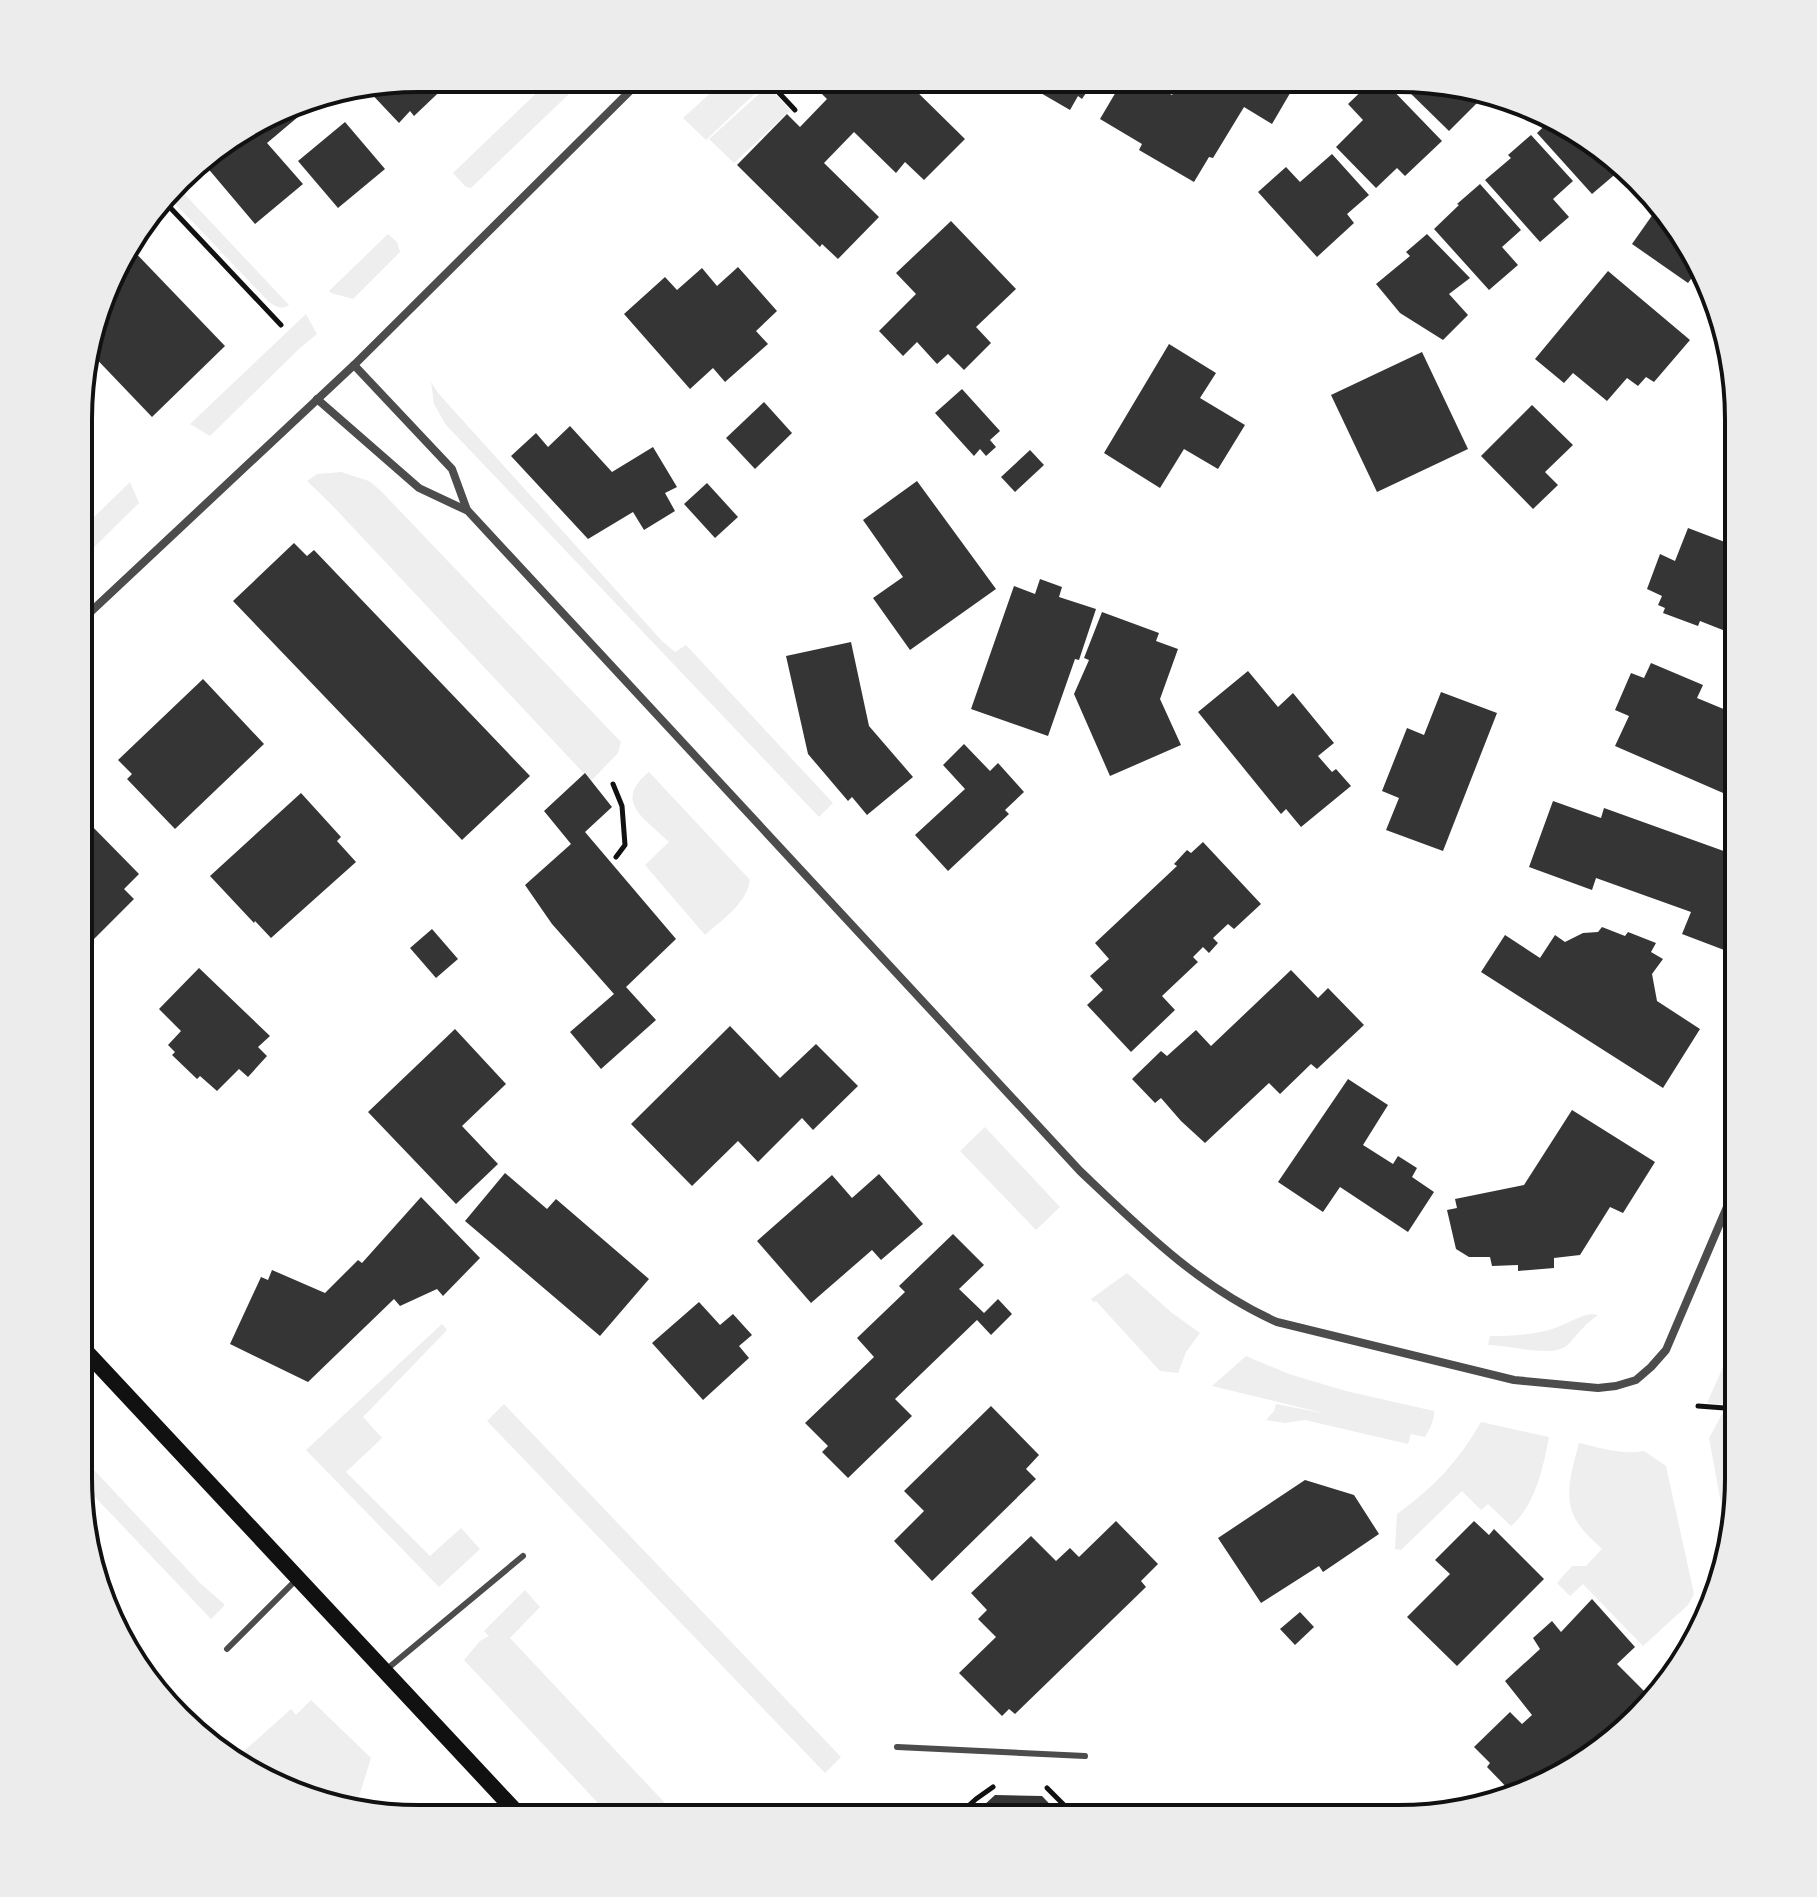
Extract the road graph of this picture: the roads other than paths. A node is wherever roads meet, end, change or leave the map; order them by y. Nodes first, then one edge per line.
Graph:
1 (629, 92) edge
2 (354, 365) junction
3 (317, 399) junction
4 (468, 511) junction
5 (92, 611) edge
6 (1725, 1212) edge
7 (92, 1358) edge
8 (523, 1556) dead end
9 (298, 1578) junction
10 (227, 1649) dead end
11 (385, 1671) junction
12 (897, 1747) dead end
13 (1085, 1756) dead end
14 (510, 1805) edge

1 - 2 street
2 - 3 street
2 - 4 street
3 - 4 street
3 - 5 street
4 - 6 street
7 - 9 main road
8 - 11 lane
9 - 10 lane
9 - 11 main road
11 - 14 main road
12 - 13 lane

